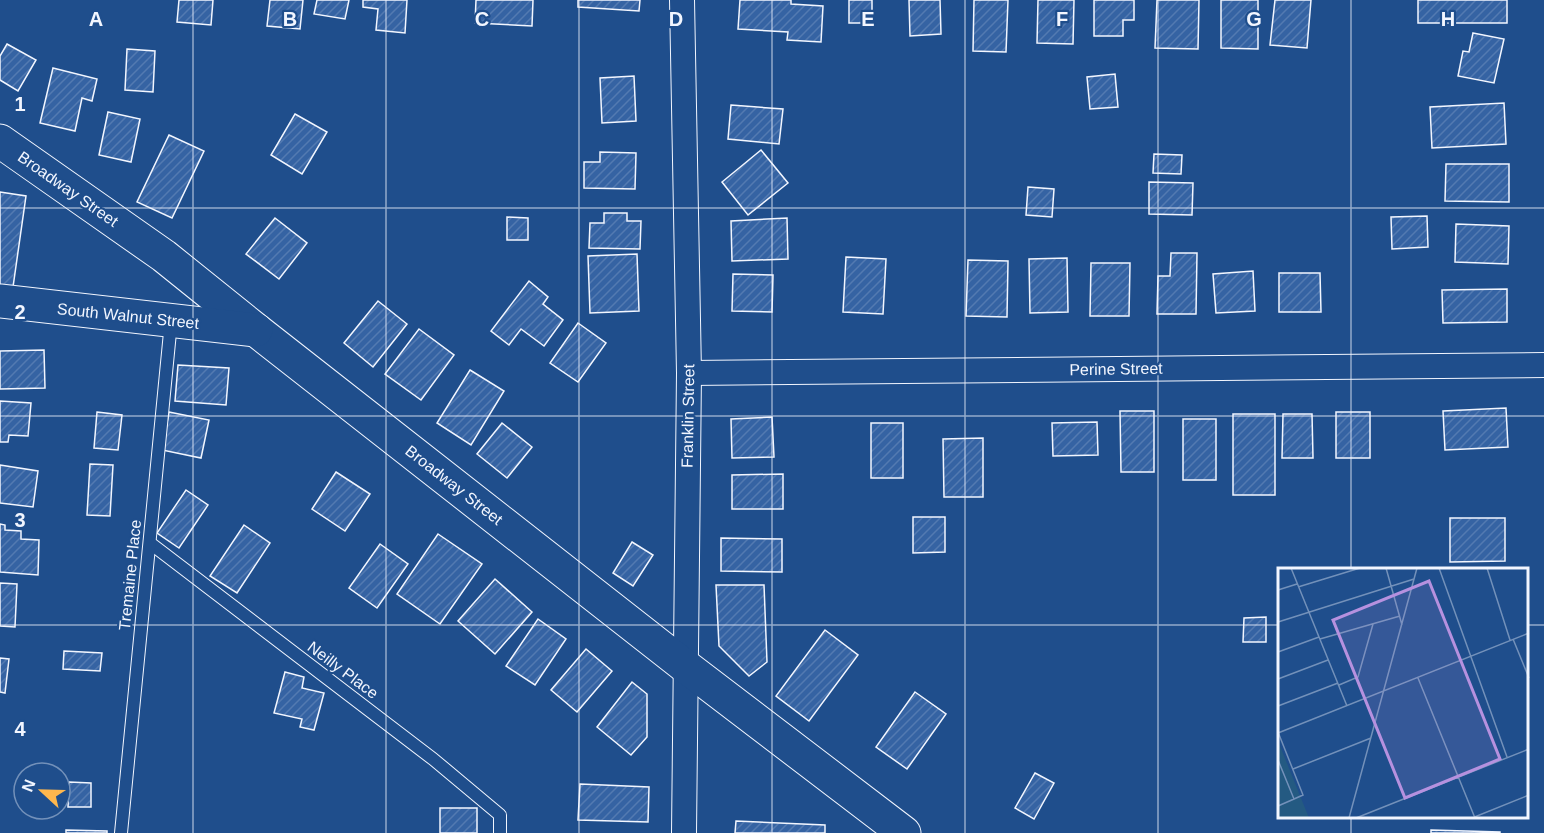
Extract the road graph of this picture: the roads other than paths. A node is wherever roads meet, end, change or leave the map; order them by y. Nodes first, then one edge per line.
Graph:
1 (682, 0) edge
2 (0, 141) edge
3 (0, 301) edge
4 (171, 321) junction
5 (256, 330) junction
6 (1544, 365) edge
7 (689, 373) junction
8 (150, 543) junction
9 (685, 666) junction
10 (122, 833) edge
11 (500, 833) edge
12 (684, 833) edge
13 (904, 833) edge

1 - 7 street, Franklin Street
2 - 5 street, Broadway Street
3 - 4 street, South Walnut Street
4 - 5 street, South Walnut Street
4 - 8 lane, Tremaine Place
5 - 9 street, Broadway Street
6 - 7 street, Perine Street
7 - 9 street, Franklin Street
8 - 10 lane, Tremaine Place
8 - 11 lane, Neilly Place
9 - 12 street, Franklin Street
9 - 13 street, Broadway Street

